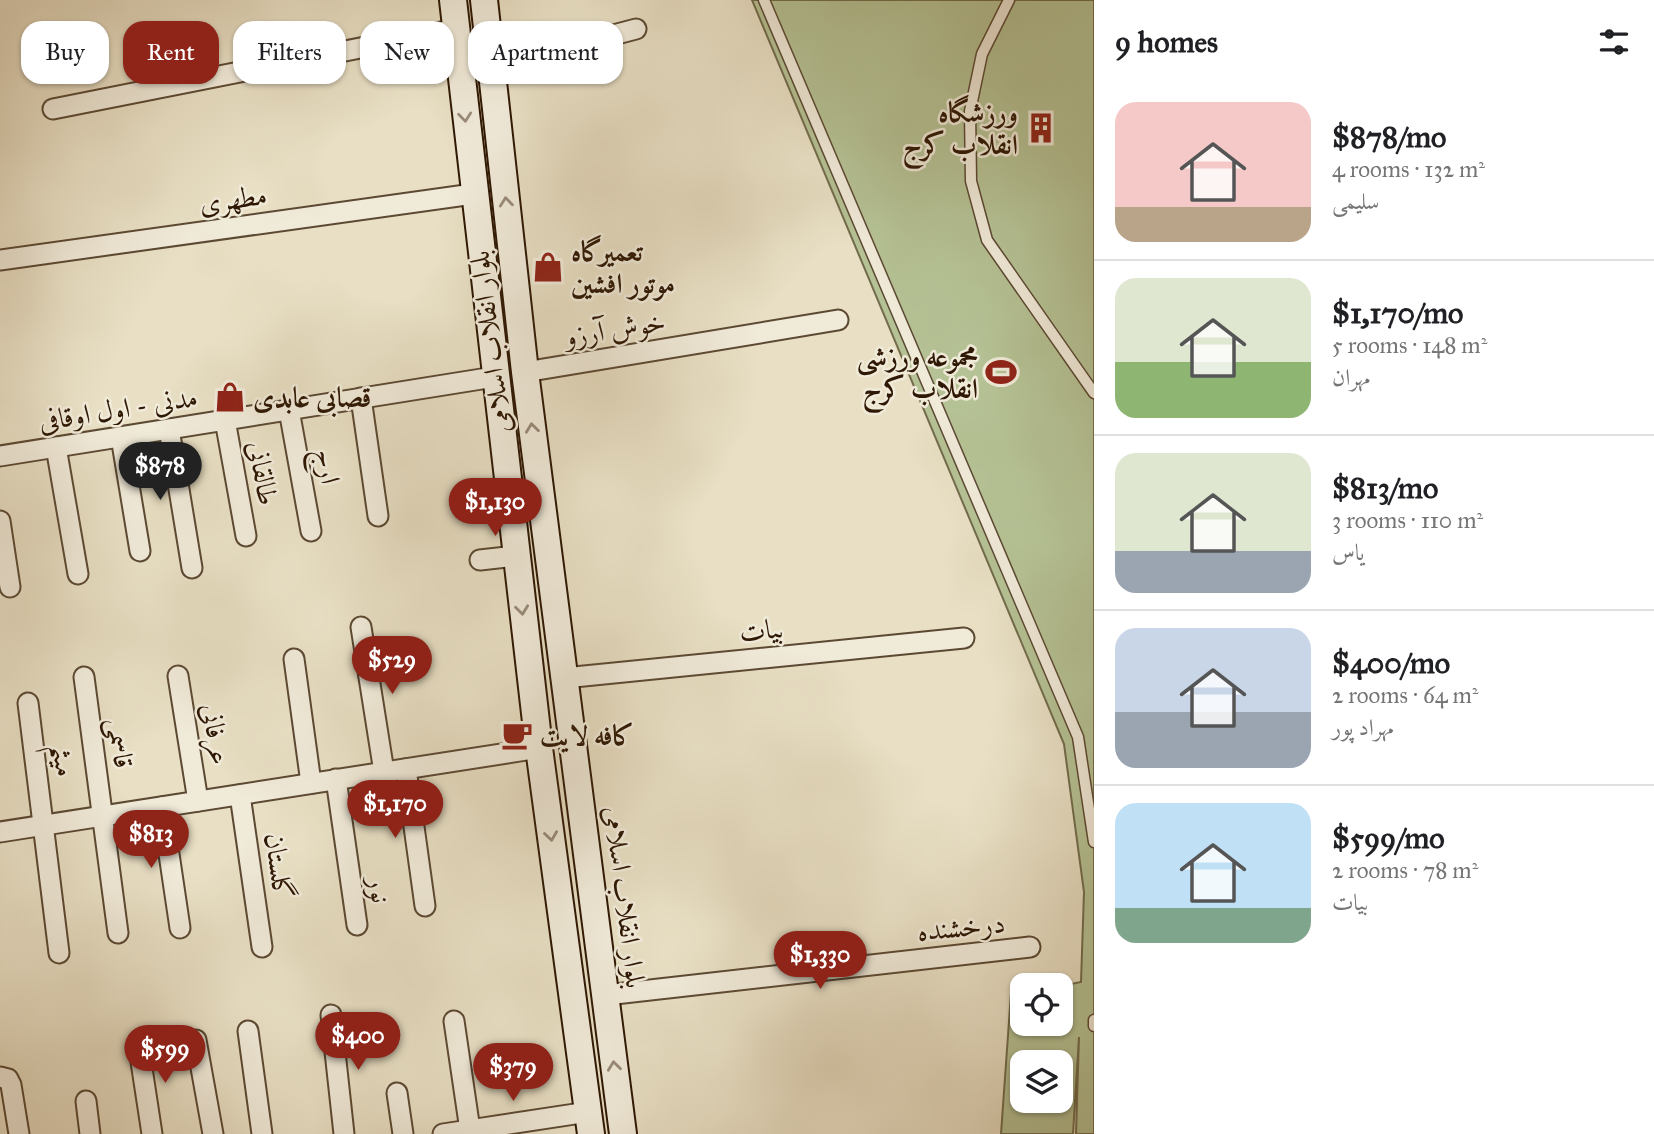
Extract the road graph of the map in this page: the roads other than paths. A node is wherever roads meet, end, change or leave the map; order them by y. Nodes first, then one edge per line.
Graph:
1 (453, 0) edge
2 (484, 0) edge
3 (764, 0) edge
4 (1009, 0) edge
5 (487, 21) edge
6 (456, 29) junction
7 (636, 29) dead end
8 (623, 32) edge
9 (494, 84) edge
10 (53, 109) dead end
11 (473, 194) junction
12 (0, 260) edge
13 (838, 320) dead end
14 (525, 372) junction
15 (494, 377) junction
16 (1094, 393) edge
17 (361, 398) junction
18 (289, 410) junction
19 (225, 420) junction
20 (169, 429) junction
21 (121, 437) junction
22 (57, 447) junction
23 (0, 456) edge
24 (378, 516) dead end
25 (0, 521) edge
26 (311, 531) dead end
27 (246, 536) dead end
28 (140, 551) dead end
29 (516, 556) junction
30 (480, 560) dead end
31 (192, 568) dead end
32 (78, 574) dead end
33 (10, 587) dead end
34 (361, 627) dead end
35 (964, 638) dead end
36 (294, 659) dead end
37 (178, 676) dead end
38 (84, 677) dead end
39 (565, 678) junction
40 (28, 703) dead end
41 (539, 748) junction
42 (406, 769) junction
43 (384, 772) junction
44 (336, 779) junction
45 (310, 783) junction
46 (240, 794) junction
47 (198, 801) junction
48 (162, 807) junction
49 (102, 816) junction
50 (44, 825) junction
51 (0, 832) edge
52 (1094, 842) edge
53 (425, 906) dead end
54 (357, 925) dead end
55 (180, 928) dead end
56 (117, 933) dead end
57 (262, 947) dead end
58 (1030, 947) dead end
59 (59, 953) dead end
60 (606, 995) junction
61 (331, 1015) dead end
62 (1094, 1020) edge
63 (454, 1021) dead end
64 (1094, 1026) edge
65 (247, 1031) dead end
66 (196, 1040) dead end
67 (138, 1042) dead end
68 (4, 1078) edge
69 (397, 1093) dead end
70 (86, 1101) dead end
71 (590, 1123) edge
72 (470, 1130) junction
73 (19, 1134) edge
74 (90, 1134) edge
75 (152, 1134) edge
76 (213, 1134) edge
77 (262, 1134) edge
78 (344, 1134) edge
79 (402, 1134) edge
80 (443, 1134) edge
81 (623, 1134) edge

1 - 6 main road, بلوار انقلاب اسلامی
2 - 5 main road, بلوار انقلاب اسلامی
3 - 52 lane
4 - 16 lane
6 - 10 street
6 -> 11 main road, بلوار انقلاب اسلامی
7 - 8 street
14 -> 9 main road, بلوار انقلاب اسلامی
11 - 12 street, مطهری
11 - 15 main road, بلوار انقلاب اسلامی
13 - 14 street, خوش آرزو
39 -> 14 main road, بلوار انقلاب اسلامی
15 - 17 street, مدنی - اول اوقافی
15 - 29 main road, بلوار انقلاب اسلامی
17 - 18 street, مدنی - اول اوقافی
17 - 24 street
18 - 19 street, مدنی - اول اوقافی
18 - 26 street, ارج
19 - 20 street, مدنی - اول اوقافی
19 - 27 street, طالقانی
20 - 21 street, مدنی - اول اوقافی
20 - 31 street
21 - 22 street, مدنی - اول اوقافی
21 - 28 street
22 - 23 street, مدنی - اول اوقافی
22 - 32 street
25 - 33 street
29 - 30 street
29 -> 41 main road, بلوار انقلاب اسلامی
34 - 43 street
35 - 39 street, بیات
36 - 45 street
37 - 47 street, عرفانی
38 - 49 street, قاسمی
39 - 60 main road, بلوار انقلاب اسلامی
40 - 50 street, میثم
41 - 42 street
41 -> 71 main road, بلوار انقلاب اسلامی
42 - 43 street
42 - 53 street
43 - 44 street
44 - 45 street
44 - 54 street, نور
45 - 46 street
46 - 47 street
46 - 57 street, گلستان
47 - 48 street
48 - 49 street
48 - 55 street
49 - 50 street
49 - 56 street, قاسمی
50 - 51 street
50 - 59 street, میثم
58 - 60 street, درخشنده
81 -> 60 main road, بلوار انقلاب اسلامی
61 - 78 street
62 - 64 lane
63 - 72 street
65 - 77 street
66 - 76 street
67 - 75 street
68 - 73 street
69 - 79 street
70 - 74 street
71 - 72 street
72 - 80 street

